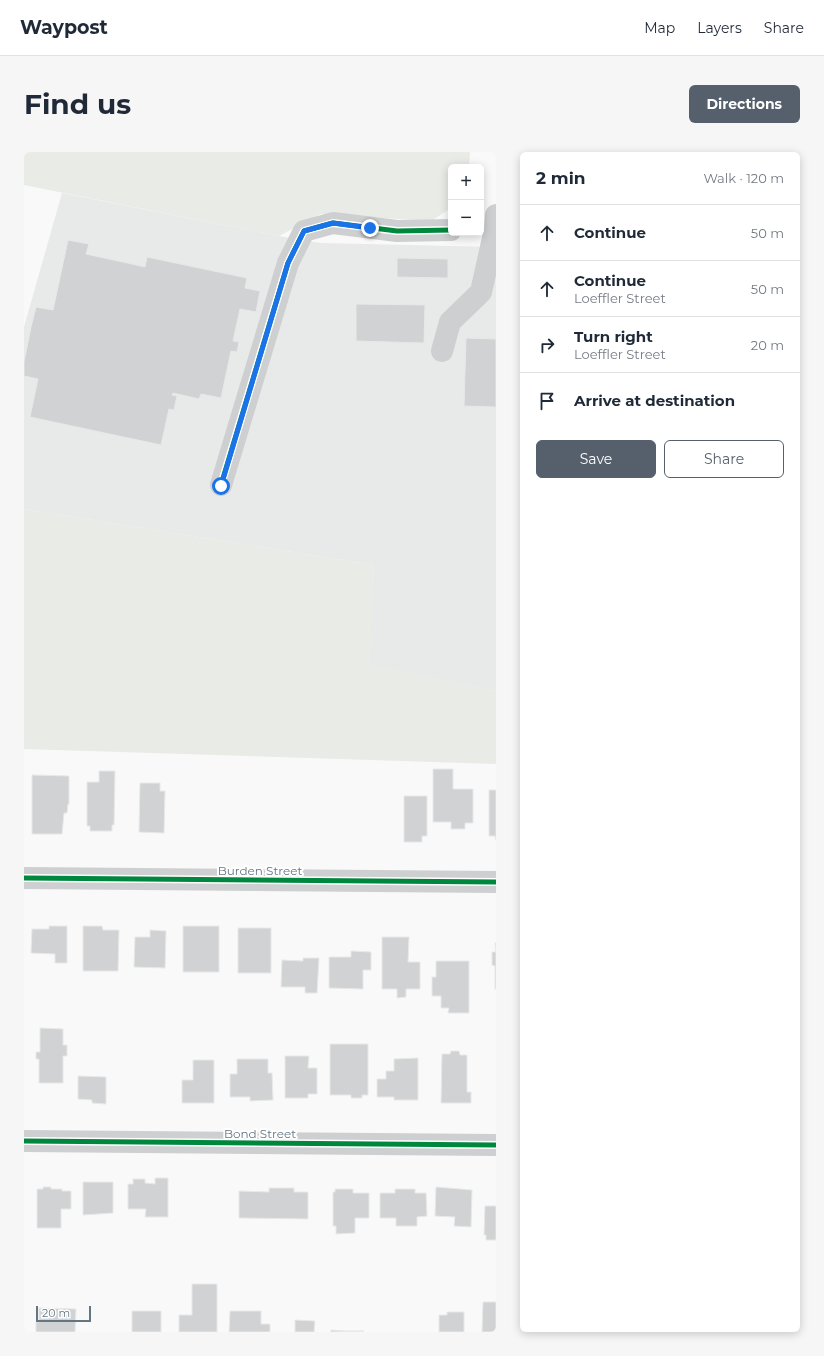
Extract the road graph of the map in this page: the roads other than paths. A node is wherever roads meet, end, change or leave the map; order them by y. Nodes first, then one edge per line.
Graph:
1 (492, 226) edge
2 (448, 230) edge
3 (442, 351) dead end
4 (221, 486) dead end
5 (24, 878) edge
6 (496, 882) edge
7 (24, 1142) edge
8 (496, 1145) edge

1 - 3 street
2 - 4 street
5 - 6 street, Burden Street
7 - 8 street, Bond Street

